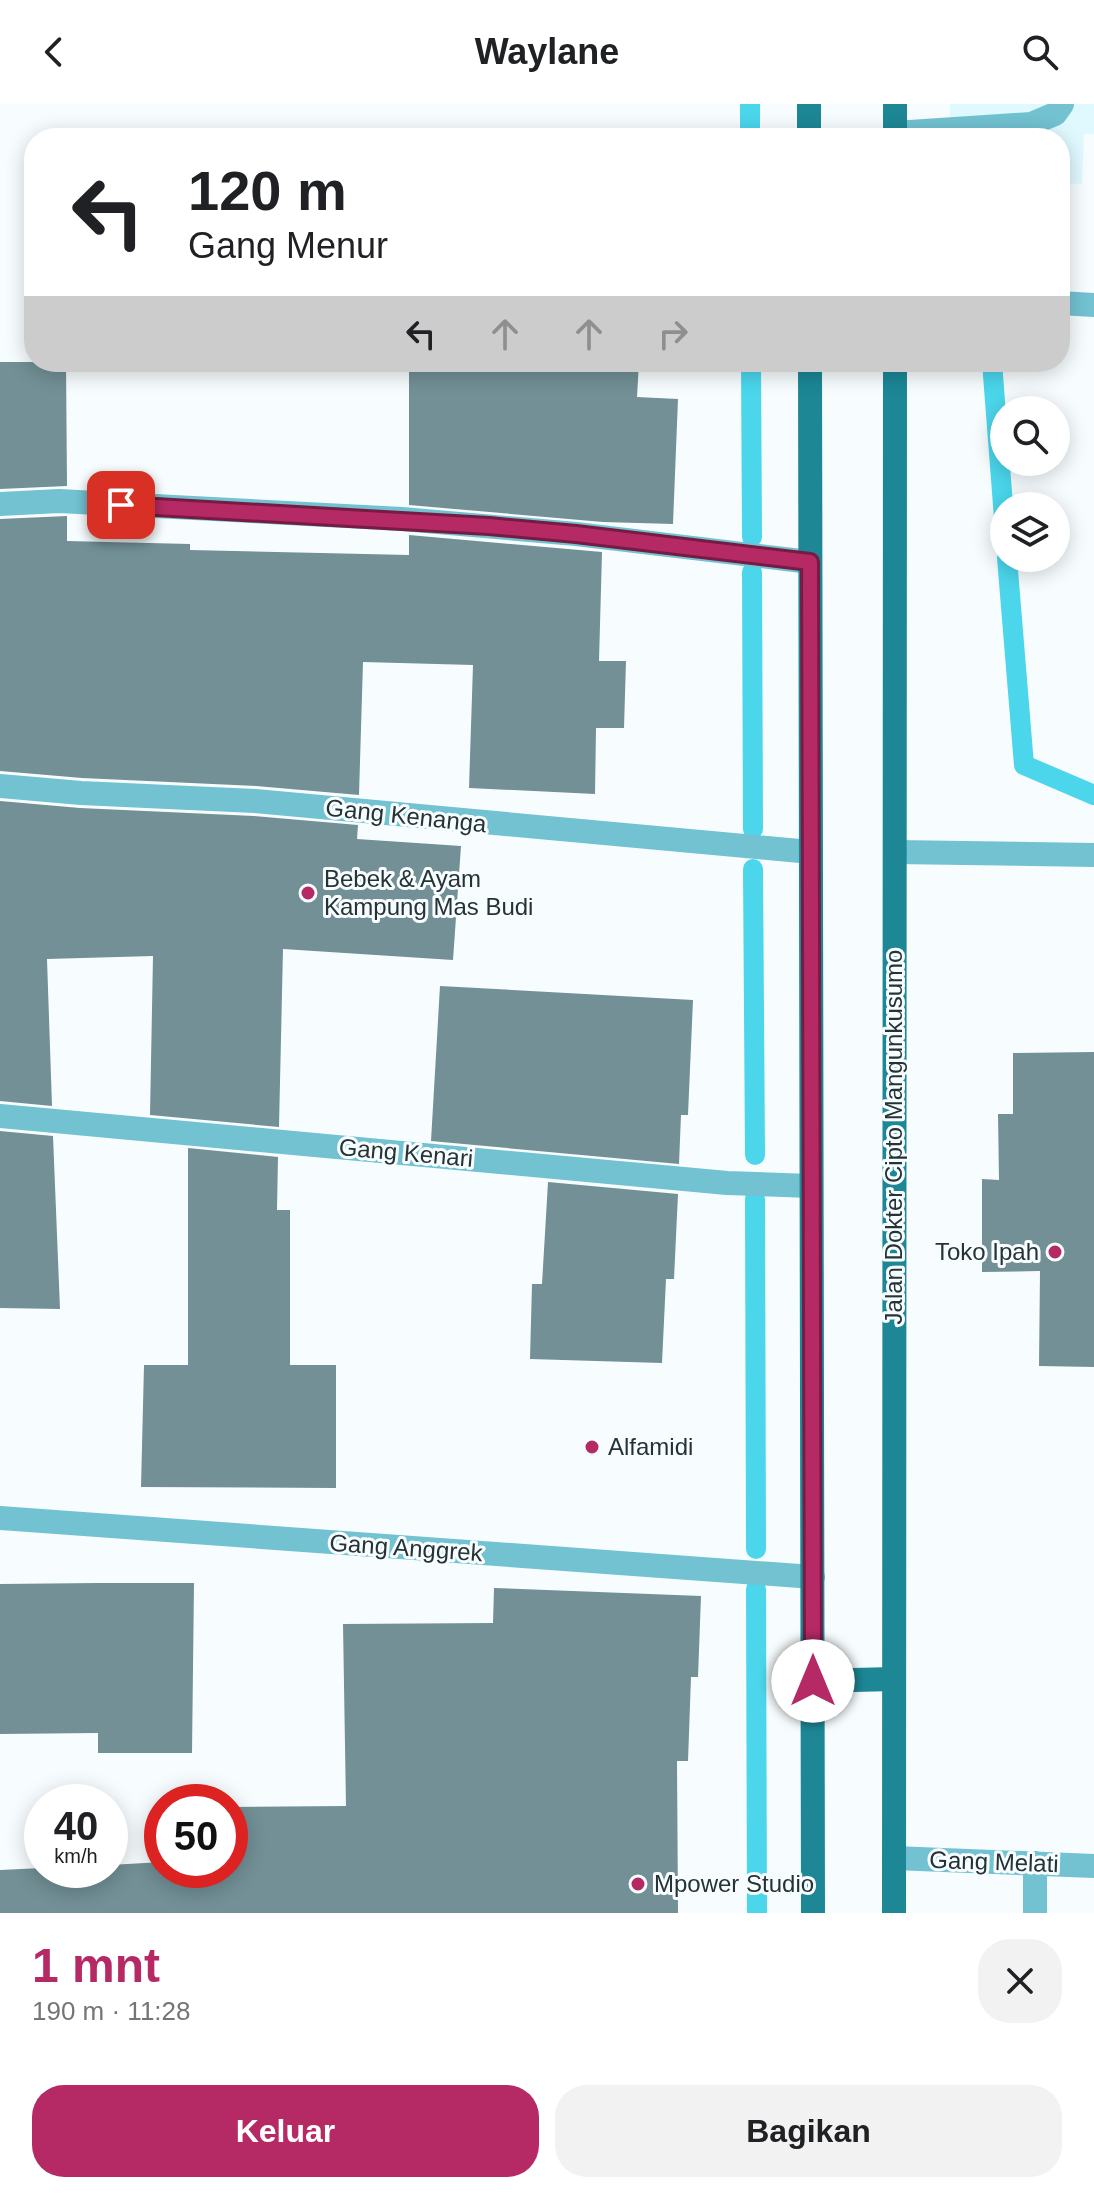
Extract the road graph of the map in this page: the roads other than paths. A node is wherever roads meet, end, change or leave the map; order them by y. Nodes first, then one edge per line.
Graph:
1 (809, 104) edge
2 (895, 104) edge
3 (1062, 104) edge
4 (809, 128) edge
5 (895, 128) edge
6 (986, 128) edge
7 (1070, 304) edge
8 (1094, 305) edge
9 (810, 372) edge
10 (895, 372) edge
11 (0, 504) edge
12 (810, 562) junction
13 (0, 786) edge
14 (811, 852) junction
15 (895, 852) junction
16 (1092, 854) edge
17 (0, 1116) edge
18 (811, 1186) junction
19 (0, 1518) edge
20 (813, 1577) junction
21 (894, 1679) junction
22 (813, 1681) junction
23 (894, 1858) junction
24 (1035, 1863) junction
25 (1094, 1866) edge
26 (813, 1913) edge
27 (894, 1913) edge
28 (1035, 1913) edge

1 - 4 main road
2 - 5 main road
3 - 6 street
7 - 8 street
9 - 12 main road
10 - 15 main road, Jalan Dokter Cipto Mangunkusumo
11 - 12 street
12 - 14 main road
13 - 14 street, Gang Kenanga
14 - 18 main road
15 - 16 street
15 - 21 main road, Jalan Dokter Cipto Mangunkusumo
17 - 18 street, Gang Kenari
18 - 20 main road
19 - 20 street, Gang Anggrek
20 - 22 main road
21 - 22 main road
21 - 23 main road, Jalan Dokter Cipto Mangunkusumo
22 - 26 main road
23 - 24 street, Gang Melati
23 - 27 main road, Jalan Dokter Cipto Mangunkusumo
24 - 25 street, Gang Melati
24 - 28 street

